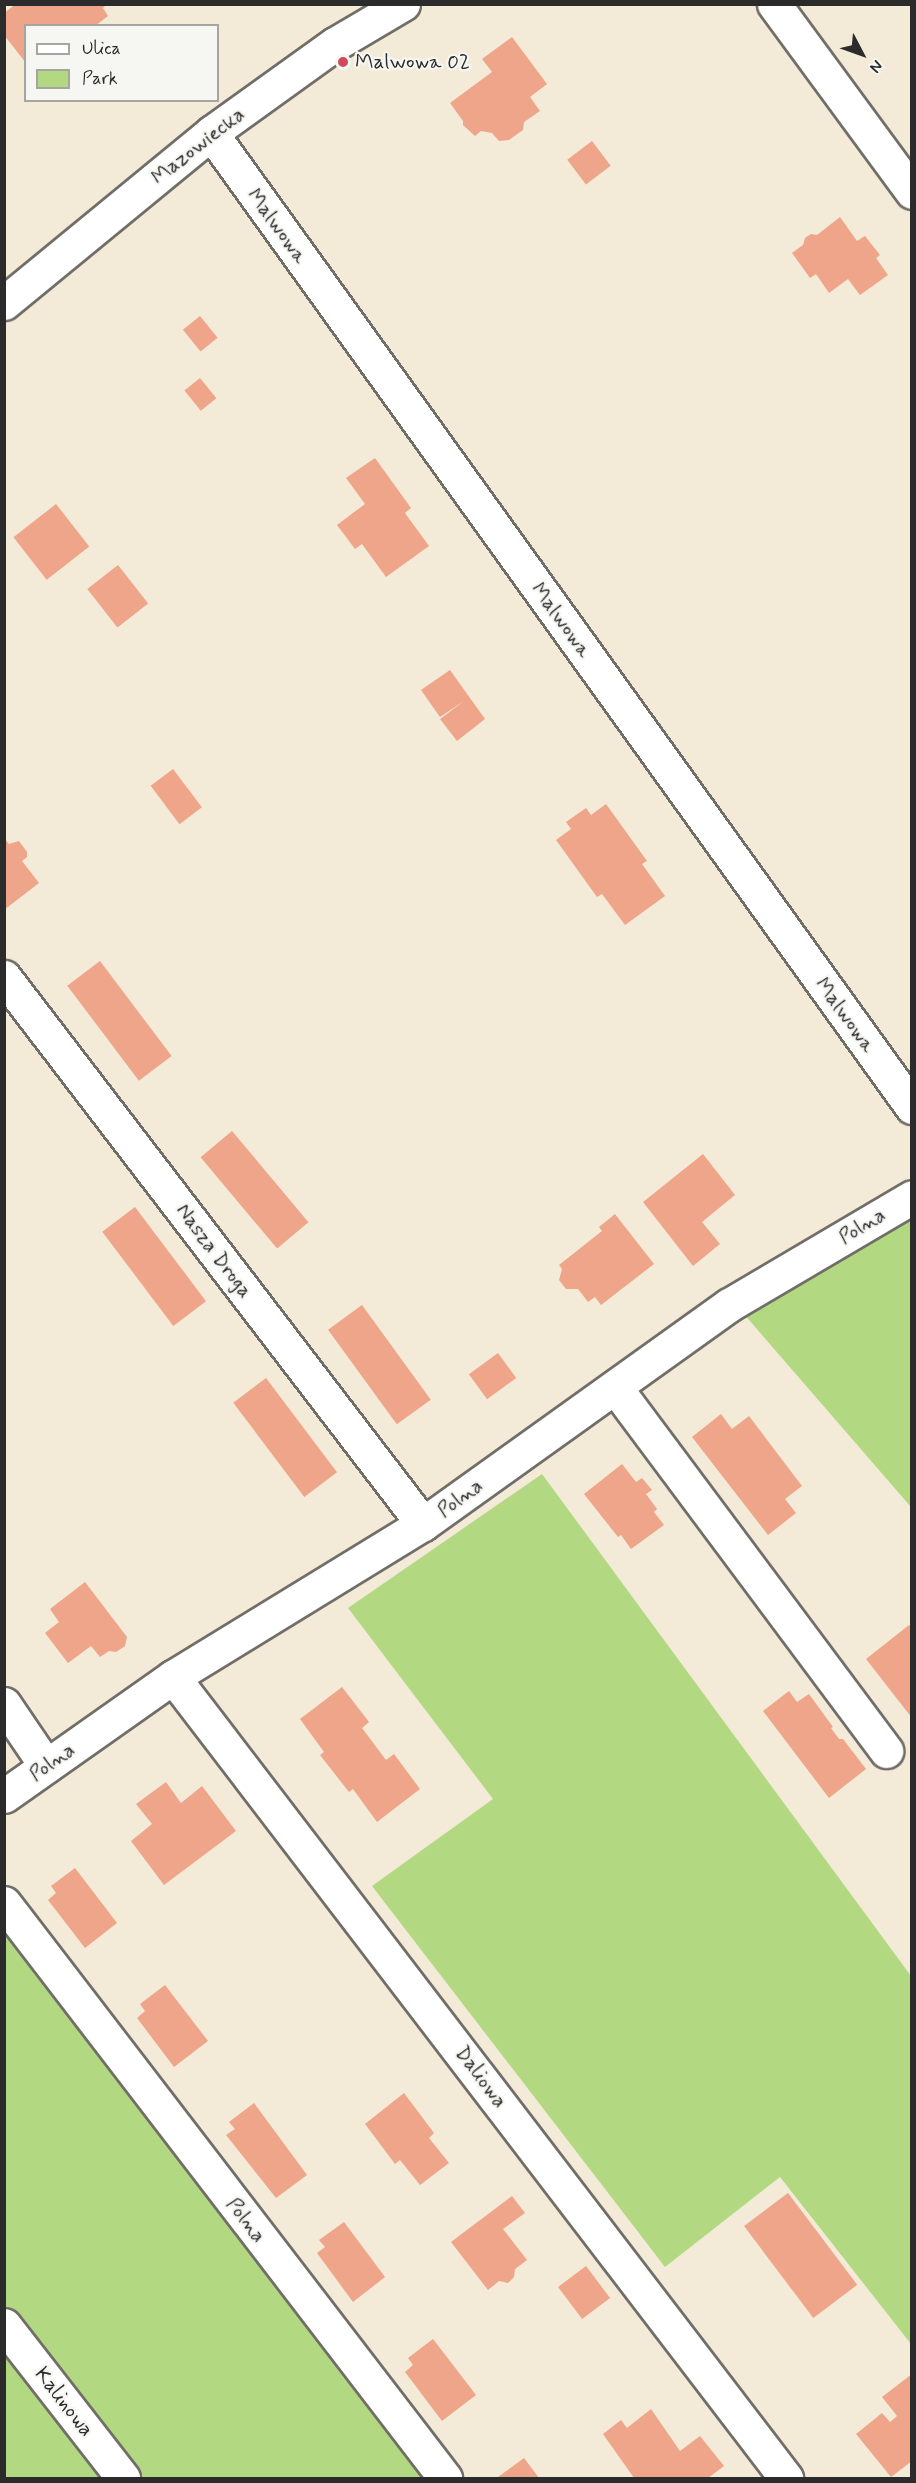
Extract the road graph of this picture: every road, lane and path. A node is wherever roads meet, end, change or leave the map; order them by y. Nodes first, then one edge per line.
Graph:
1 (402, 4) edge
2 (774, 4) edge
3 (211, 134) junction
4 (912, 192) edge
5 (4, 303) edge
6 (4, 977) edge
7 (912, 1107) edge
8 (912, 1197) edge
9 (615, 1387) junction
10 (423, 1524) junction
11 (173, 1677) junction
12 (4, 1704) edge
13 (886, 1751) dead end
14 (46, 1766) junction
15 (4, 1796) edge
16 (4, 1904) edge
17 (4, 2325) edge
18 (123, 2478) edge
19 (445, 2478) edge
20 (786, 2478) edge

1 - 3 street, Mazowiecka
2 - 4 street
3 - 5 street, Mazowiecka
3 - 7 street, Malwowa
6 - 10 street, Nasza Droga
8 - 9 street, Polna
9 - 10 street, Polna
9 - 13 street
10 - 11 street, Polna
11 - 14 street, Polna
11 - 20 street, Daliowa
12 - 14 street
14 - 15 street, Polna
16 - 19 street, Polna
17 - 18 street, Kalinowa

